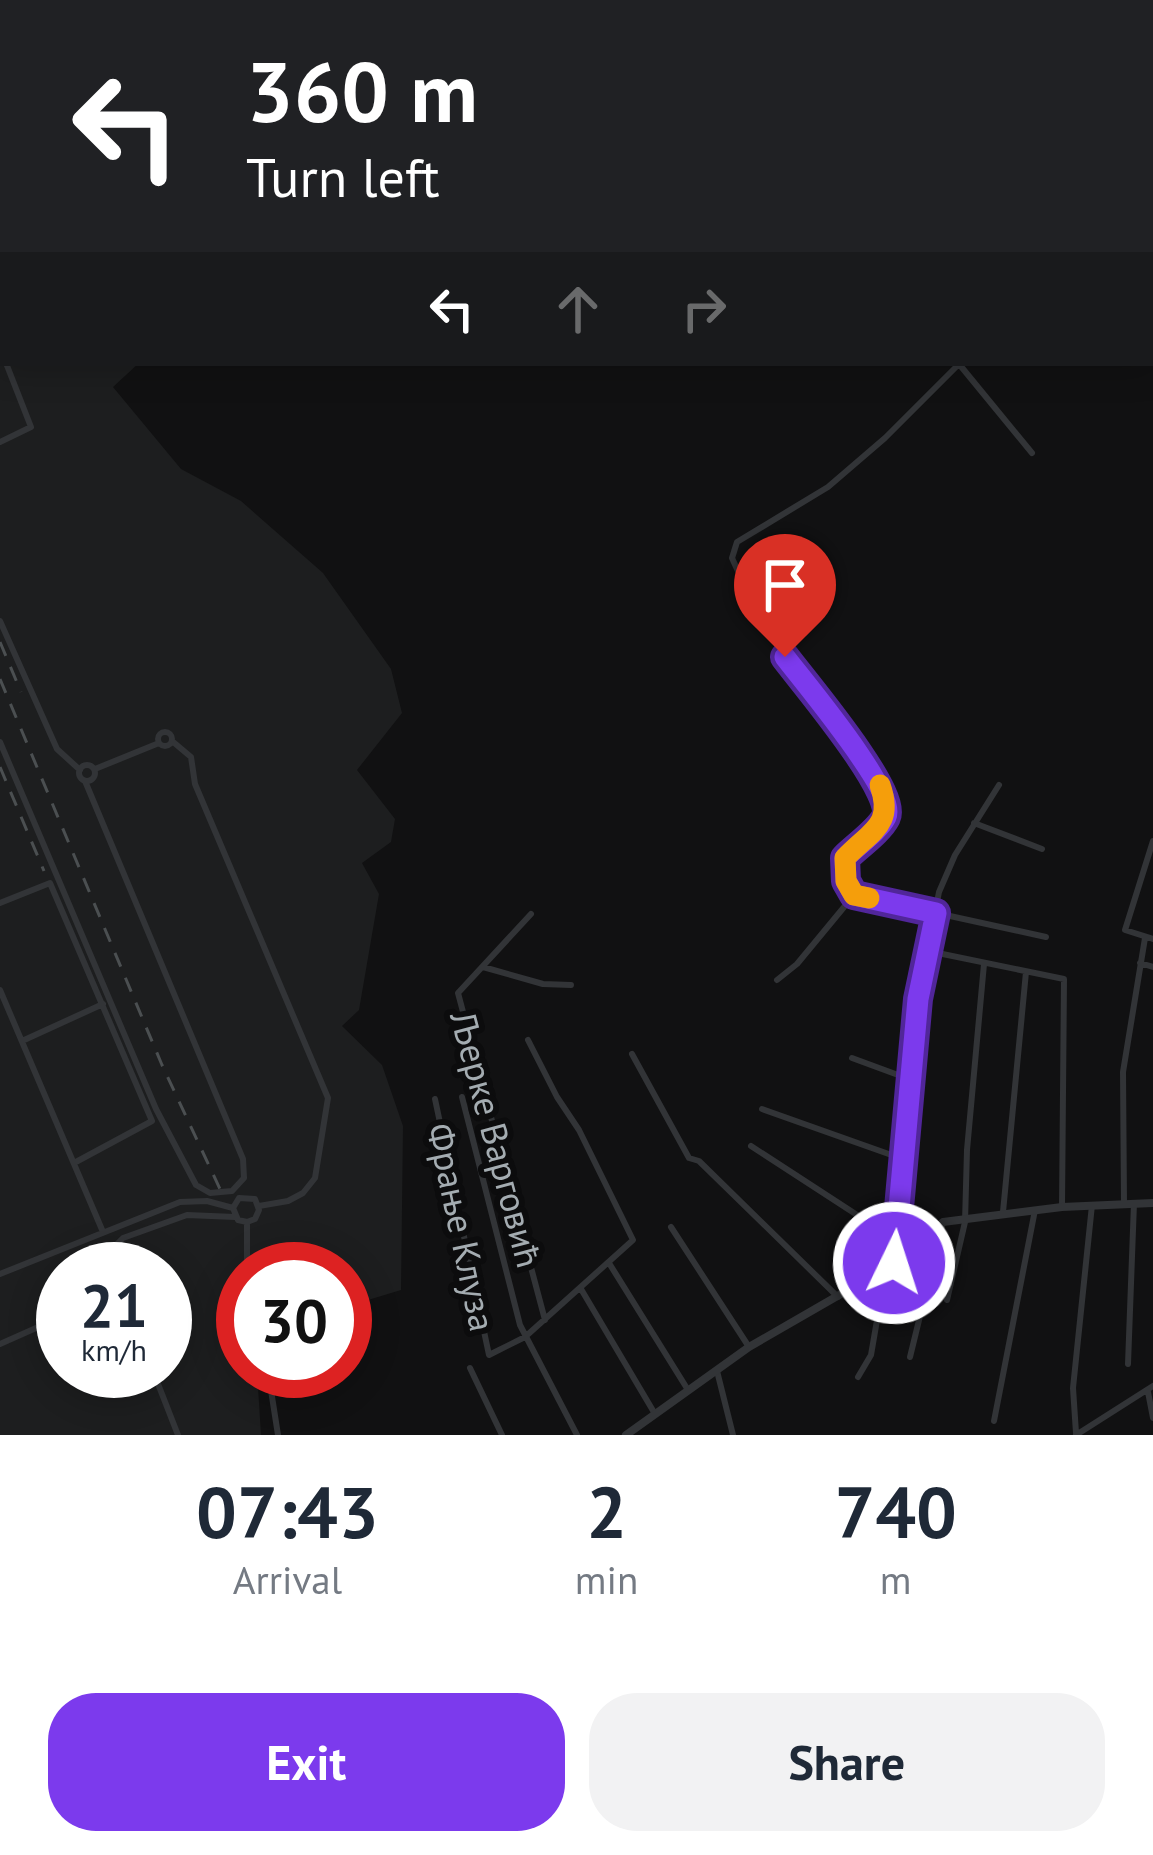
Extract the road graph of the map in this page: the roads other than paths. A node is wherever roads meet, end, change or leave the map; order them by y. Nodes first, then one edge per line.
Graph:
1 (7, 366) edge
2 (958, 366) edge
3 (962, 366) edge
4 (0, 442) edge
5 (1032, 453) dead end
6 (0, 621) edge
7 (0, 742) edge
8 (80, 770) junction
9 (95, 770) junction
10 (85, 781) junction
11 (999, 785) dead end
12 (974, 823) junction
13 (1153, 841) edge
14 (1042, 849) dead end
15 (854, 895) junction
16 (0, 904) edge
17 (936, 913) junction
18 (532, 914) dead end
19 (1046, 937) dead end
20 (1149, 939) edge
21 (928, 951) junction
22 (1140, 963) junction
23 (985, 964) junction
24 (483, 967) junction
25 (1153, 967) edge
26 (1026, 972) junction
27 (777, 980) dead end
28 (571, 985) dead end
29 (0, 990) edge
30 (104, 1004) junction
31 (528, 1040) dead end
32 (22, 1041) junction
33 (632, 1054) dead end
34 (852, 1058) dead end
35 (909, 1079) junction
36 (463, 1097) dead end
37 (435, 1099) dead end
38 (762, 1109) dead end
39 (751, 1146) dead end
40 (902, 1158) junction
41 (74, 1162) junction
42 (1129, 1203) junction
43 (1153, 1203) edge
44 (1092, 1205) junction
45 (259, 1206) junction
46 (1062, 1207) junction
47 (1035, 1210) junction
48 (234, 1212) junction
49 (1003, 1212) junction
50 (964, 1216) junction
51 (247, 1222) junction
52 (943, 1222) junction
53 (670, 1227) dead end
54 (103, 1232) junction
55 (896, 1240) junction
56 (119, 1242) edge
57 (247, 1242) edge
58 (609, 1264) junction
59 (890, 1265) junction
60 (0, 1274) edge
61 (581, 1289) junction
62 (838, 1297) junction
63 (947, 1300) dead end
64 (545, 1319) junction
65 (36, 1328) edge
66 (525, 1337) junction
67 (0, 1344) edge
68 (748, 1346) junction
69 (910, 1357) dead end
70 (1128, 1364) dead end
71 (470, 1368) dead end
72 (717, 1371) junction
73 (857, 1377) dead end
74 (1150, 1388) edge
75 (688, 1390) junction
76 (164, 1398) edge
77 (272, 1398) edge
78 (655, 1414) junction
79 (1153, 1418) edge
80 (994, 1421) dead end
81 (1076, 1434) edge
82 (178, 1435) edge
83 (278, 1435) edge
84 (502, 1435) edge
85 (577, 1435) edge
86 (626, 1435) edge
87 (733, 1435) edge

1 - 4 street
2 - 15 street
3 - 5 street
6 - 8 street
7 - 10 street
8 - 9 street
8 - 10 street
9 - 10 street
9 - 45 street
11 - 12 street
12 - 14 street
12 - 17 street
13 - 20 street
15 - 17 street
15 - 27 street
16 - 30 street
17 - 19 street
17 - 21 street
18 - 24 street, Љерке Варговић
20 - 22 street
21 - 23 street
21 - 35 street
22 - 25 street
22 - 42 street
23 - 26 street
23 - 50 street
24 - 28 street
24 - 64 street, Љерке Варговић
26 - 46 street
26 - 49 street
29 - 32 street
30 - 32 street
30 - 41 street
31 - 58 street
32 - 41 street
33 - 62 street
34 - 35 street
35 - 40 street
36 - 66 street
37 - 66 street, Фрање Клуза
38 - 40 street
39 - 55 street
40 - 55 street
41 - 54 street
42 - 43 street
42 - 44 street
42 - 70 street
44 - 46 street
44 - 81 street
45 - 48 street
45 - 51 street
46 - 47 street
47 - 49 street
47 - 80 street
48 - 51 street
48 - 54 street
48 - 56 street
49 - 50 street
50 - 52 street
50 - 63 street
51 - 57 street
52 - 59 street
52 - 69 street
53 - 68 street
54 - 60 street
55 - 59 street
58 - 61 street
58 - 75 street
59 - 62 street
59 - 73 street
61 - 64 street
61 - 78 street
62 - 68 street
64 - 66 street
65 - 67 street
66 - 85 street
68 - 72 street
71 - 84 street
72 - 75 street
72 - 87 street
74 - 79 street
74 - 81 street
75 - 78 street
76 - 82 street
77 - 83 street
78 - 86 street

